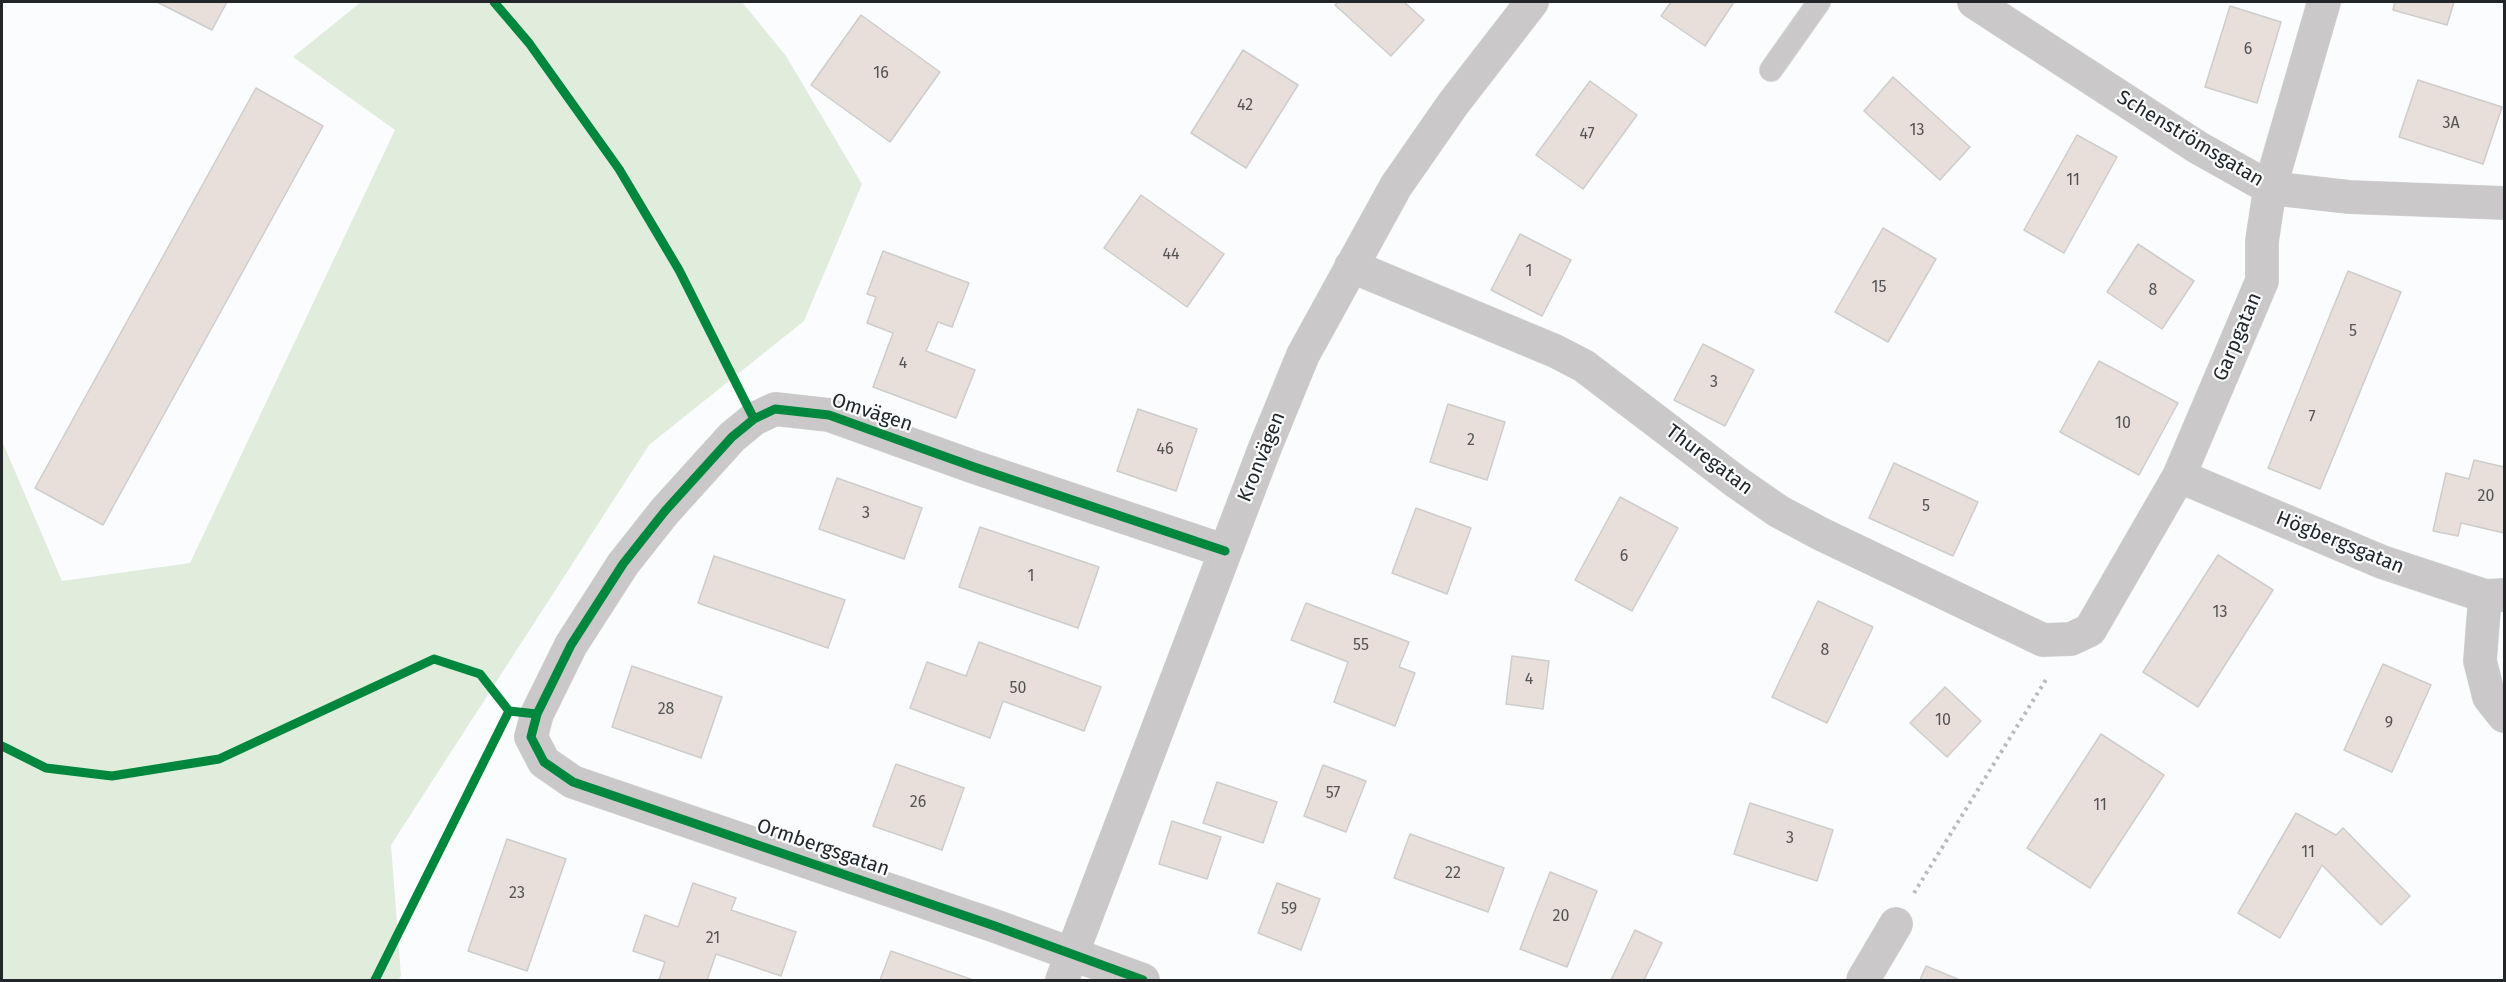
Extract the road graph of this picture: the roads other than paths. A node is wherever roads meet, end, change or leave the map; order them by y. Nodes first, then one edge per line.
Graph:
1 (1532, 2) edge
2 (1819, 2) edge
3 (1974, 2) edge
4 (2324, 2) edge
5 (1771, 70) dead end
6 (2270, 188) junction
7 (2505, 203) edge
8 (1351, 266) junction
9 (2180, 476) junction
10 (1226, 551) junction
11 (2495, 595) edge
12 (2071, 639) joint
13 (537, 714) joint
14 (2505, 716) edge
15 (1896, 924) road end
16 (1067, 967) edge
17 (1143, 981) edge
18 (1863, 981) edge

1 - 8 street, Kronvägen
2 - 5 lane
3 - 6 street, Schenströmsgatan
4 - 6 street, Garpgatan
6 - 7 street, Schenströmsgatan
6 - 9 street, Garpgatan
8 - 10 street, Kronvägen
8 - 12 street, Thuregatan
9 - 11 street, Högbergsgatan
9 - 12 street, Garpgatan
10 - 13 street, Omvägen
10 - 16 street, Kronvägen
11 - 14 street
13 - 16 street, Ormbergsgatan
15 - 18 street
16 - 17 street, Ormbergsgatan

